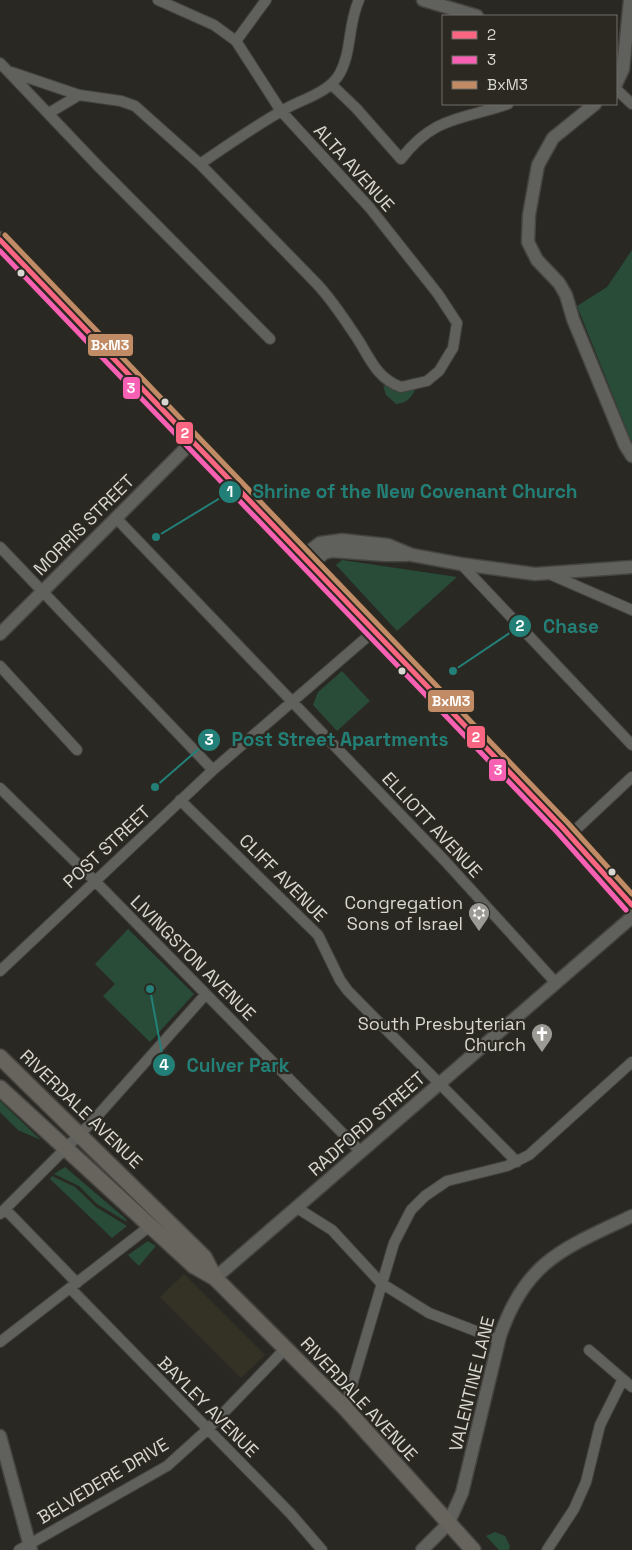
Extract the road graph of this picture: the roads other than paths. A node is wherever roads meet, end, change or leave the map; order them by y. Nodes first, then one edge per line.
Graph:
1 (158, 0) edge
2 (266, 0) edge
3 (358, 0) edge
4 (423, 0) edge
5 (630, 0) edge
6 (474, 15) edge
7 (625, 30) edge
8 (236, 41) junction
9 (0, 62) edge
10 (11, 72) junction
11 (617, 82) edge
12 (331, 84) junction
13 (617, 90) edge
14 (79, 95) junction
15 (632, 104) edge
16 (504, 105) edge
17 (594, 105) edge
18 (280, 111) junction
19 (49, 113) junction
20 (200, 164) junction
21 (0, 240) edge
22 (270, 339) dead end
23 (193, 441) junction
24 (632, 456) edge
25 (116, 518) junction
26 (0, 547) edge
27 (307, 560) junction
28 (461, 564) junction
29 (632, 567) edge
30 (546, 573) junction
31 (42, 592) junction
32 (632, 610) edge
33 (374, 631) junction
34 (0, 634) edge
35 (0, 666) edge
36 (292, 703) junction
37 (632, 744) edge
38 (77, 750) dead end
39 (213, 770) junction
40 (632, 777) edge
41 (0, 788) edge
42 (180, 800) junction
43 (570, 835) junction
44 (95, 881) junction
45 (632, 905) edge
46 (632, 917) edge
47 (0, 971) edge
48 (556, 983) junction
49 (206, 994) junction
50 (0, 1057) edge
51 (632, 1062) edge
52 (439, 1084) junction
53 (0, 1088) edge
54 (79, 1134) junction
55 (64, 1148) junction
56 (361, 1152) junction
57 (517, 1162) junction
58 (297, 1208) junction
59 (2, 1211) edge
60 (632, 1216) edge
61 (150, 1226) junction
62 (215, 1278) junction
63 (381, 1284) junction
64 (73, 1286) junction
65 (499, 1340) junction
66 (0, 1342) edge
67 (285, 1349) junction
68 (589, 1350) dead end
69 (623, 1379) junction
70 (632, 1387) edge
71 (345, 1408) junction
72 (208, 1430) junction
73 (0, 1436) edge
74 (448, 1524) junction
75 (26, 1548) edge
76 (322, 1550) edge
77 (422, 1550) edge
78 (473, 1550) edge
79 (547, 1550) edge

1 - 8 street, ALTA AVENUE
2 - 8 street
3 - 12 street
4 - 6 street
5 - 7 street
7 - 11 street
8 - 18 street, ALTA AVENUE
9 - 10 street
10 - 14 street
10 - 19 street
12 - 16 street
12 - 18 street
13 - 15 street
14 - 19 street
14 - 20 street
17 - 24 street
18 - 20 street
18 - 20 street, ALTA AVENUE
19 - 22 street
21 - 23 main road
23 - 25 street, MORRIS STREET
23 - 27 main road
25 - 31 street, MORRIS STREET
25 - 36 street, ELLIOTT AVENUE
26 - 31 street
27 - 28 street
27 - 33 main road
28 - 30 street
28 - 37 street
29 - 30 street
30 - 32 street
31 - 34 street, MORRIS STREET
31 - 39 street
33 - 36 street, POST STREET
33 - 43 main road
35 - 38 street
36 - 39 street, POST STREET
36 - 48 street, ELLIOTT AVENUE
39 - 42 street, POST STREET
40 - 43 street
41 - 44 street, LIVINGSTON AVENUE
42 - 44 street, POST STREET
42 - 52 street, CLIFF AVENUE
43 - 45 main road
44 - 47 street, POST STREET
44 - 49 street, LIVINGSTON AVENUE
46 - 48 street, RADFORD STREET
48 - 52 street, RADFORD STREET
49 - 54 street
49 - 56 street, LIVINGSTON AVENUE
50 - 54 main road, RIVERDALE AVENUE
51 - 57 street
52 - 56 street, RADFORD STREET
52 - 57 street, CLIFF AVENUE
53 - 55 main road, RIVERDALE AVENUE
54 - 55 street
54 - 62 main road, RIVERDALE AVENUE
55 - 59 street
55 - 61 main road, RIVERDALE AVENUE
56 - 58 street, RADFORD STREET
57 - 63 street
58 - 62 street, RADFORD STREET
58 - 63 street
59 - 64 street, BAYLEY AVENUE
60 - 65 street, VALENTINE LANE
61 - 62 main road, RIVERDALE AVENUE
61 - 64 street
62 - 67 main road, RIVERDALE AVENUE
63 - 65 street
63 - 71 street
64 - 66 street
64 - 72 street, BAYLEY AVENUE
65 - 74 street, VALENTINE LANE
67 - 71 main road, RIVERDALE AVENUE
67 - 72 street, BELVEDERE DRIVE
68 - 69 street
69 - 70 street
69 - 79 street
71 - 74 main road, RIVERDALE AVENUE
72 - 75 street, BELVEDERE DRIVE
72 - 76 street, BAYLEY AVENUE
73 - 75 street
74 - 77 street, VALENTINE LANE
74 - 78 main road, RIVERDALE AVENUE

